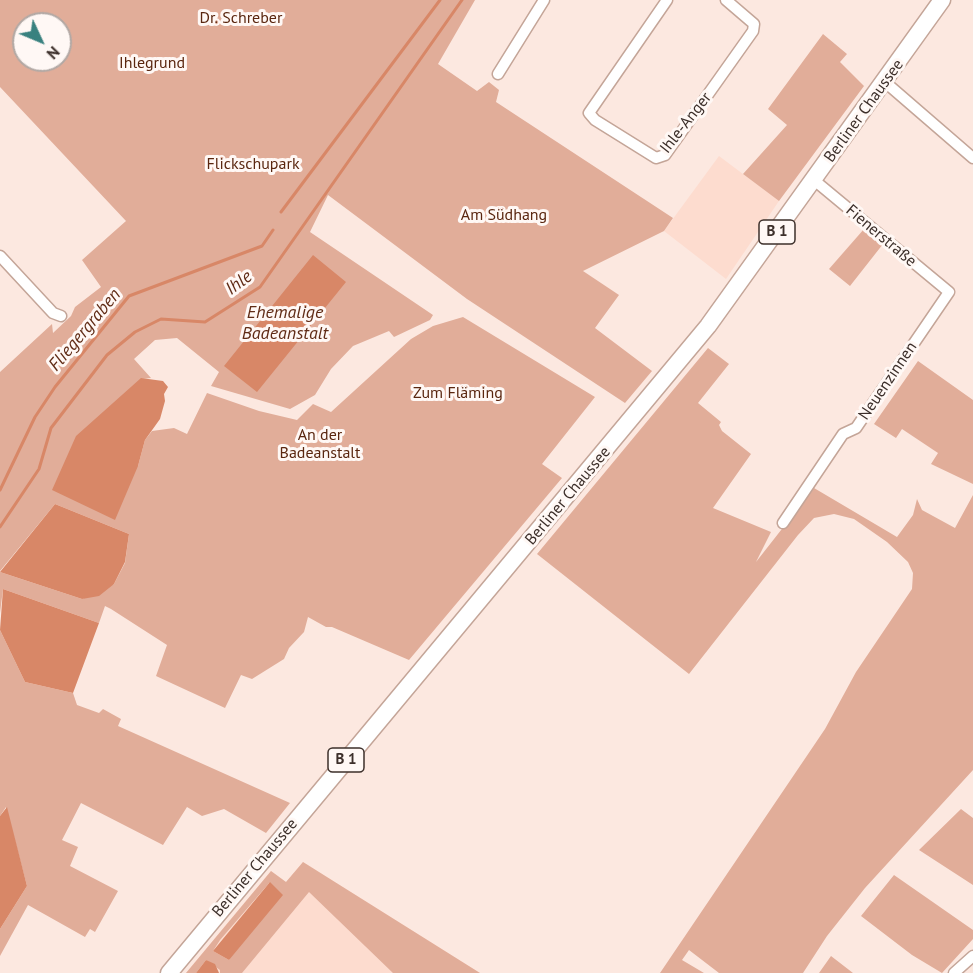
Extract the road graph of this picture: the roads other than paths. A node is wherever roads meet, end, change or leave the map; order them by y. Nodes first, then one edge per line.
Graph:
1 (544, 0) edge
2 (667, 0) edge
3 (726, 0) edge
4 (942, 0) edge
5 (498, 74) dead end
6 (885, 82) junction
7 (973, 158) edge
8 (814, 180) junction
9 (0, 256) edge
10 (949, 292) joint
11 (61, 316) dead end
12 (783, 523) dead end
13 (973, 956) edge
14 (169, 973) edge
15 (954, 973) edge

1 - 5 street
2 - 3 street, Ihle-Anger
4 - 6 main road, Berliner Chaussee / B 1
6 - 7 street
6 - 8 main road, Berliner Chaussee / B 1
8 - 10 street, Fienerstraße
8 - 14 main road, Berliner Chaussee / B 1
9 - 11 street
10 - 12 street, Neuenzinnen
13 - 15 street

